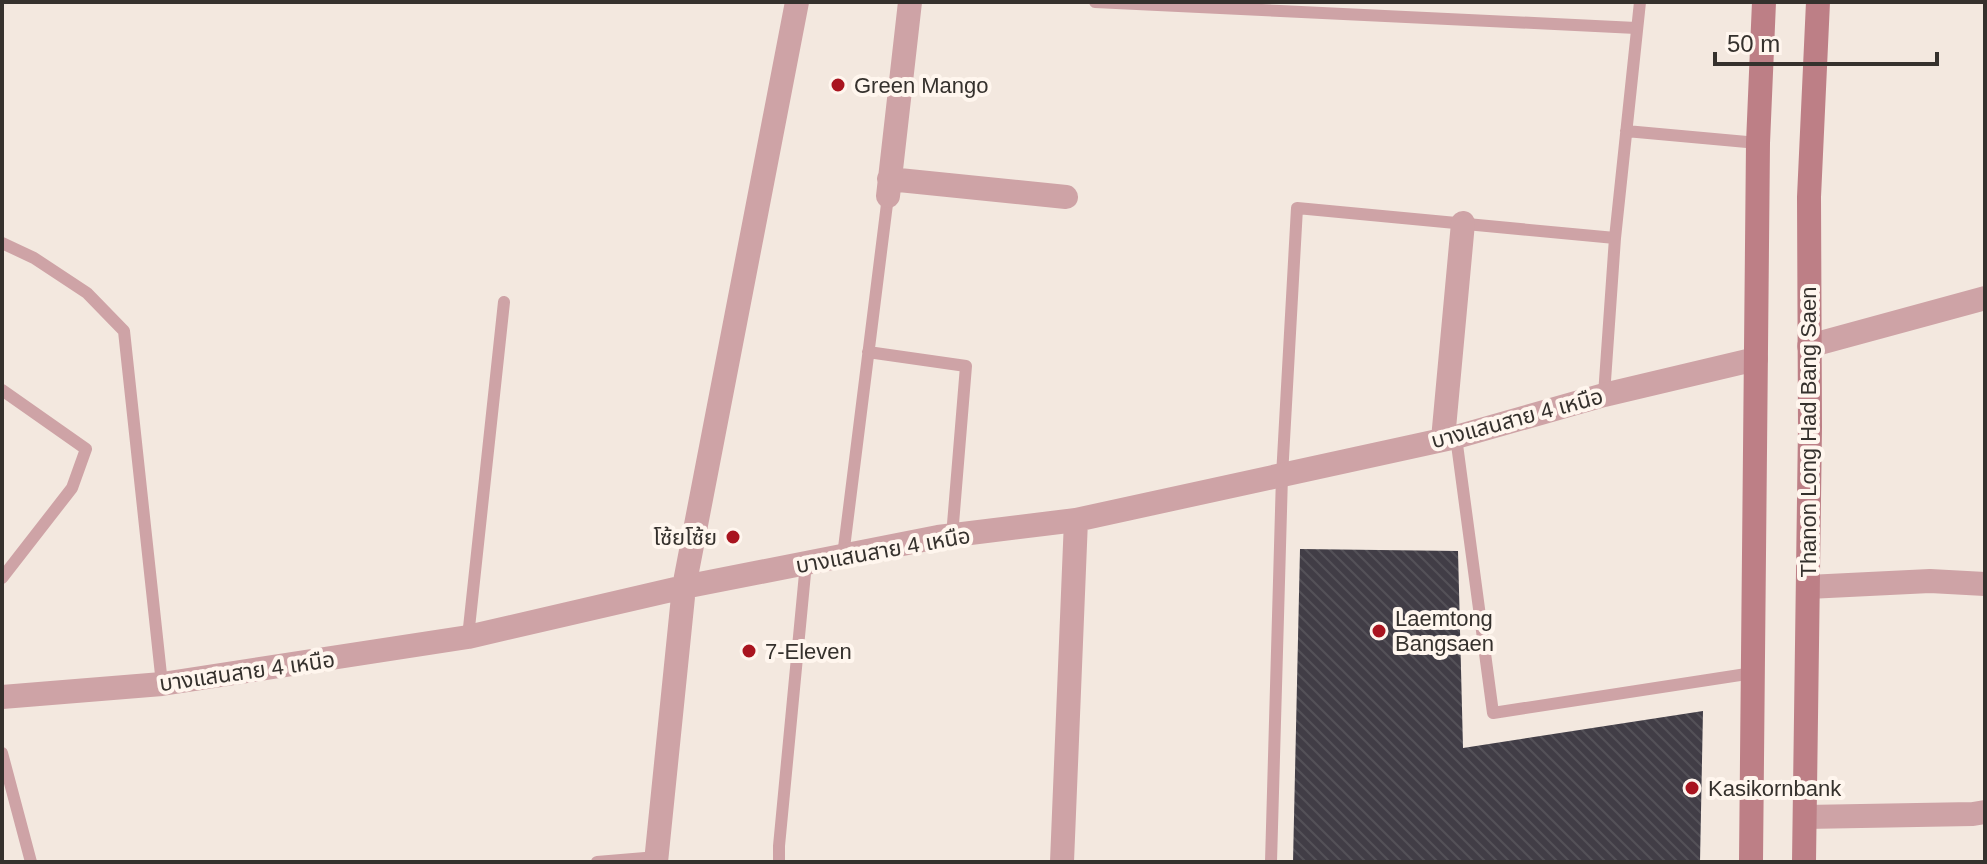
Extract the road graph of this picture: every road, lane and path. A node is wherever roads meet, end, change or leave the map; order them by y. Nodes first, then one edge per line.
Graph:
1 (797, 2) edge
2 (910, 2) edge
3 (1095, 2) edge
4 (1640, 2) edge
5 (1764, 2) edge
6 (1818, 2) edge
7 (1636, 28) junction
8 (1626, 131) junction
9 (1758, 143) junction
10 (888, 187) junction
11 (1066, 197) dead end
12 (1463, 223) junction
13 (1615, 238) junction
14 (2, 243) edge
15 (1985, 298) edge
16 (504, 302) dead end
17 (1809, 346) junction
18 (868, 352) junction
19 (1756, 359) junction
20 (2, 390) edge
21 (1604, 395) junction
22 (1449, 438) junction
23 (1282, 476) junction
24 (1076, 520) junction
25 (952, 536) junction
26 (843, 556) junction
27 (806, 563) junction
28 (2, 578) edge
29 (1985, 584) edge
30 (684, 587) junction
31 (1808, 587) junction
32 (468, 637) junction
33 (1753, 673) junction
34 (162, 684) junction
35 (2, 697) edge
36 (2, 753) edge
37 (1985, 812) edge
38 (1805, 817) junction
39 (656, 859) edge
40 (31, 862) edge
41 (597, 862) edge
42 (779, 862) edge
43 (1062, 862) edge
44 (1271, 862) edge
45 (1751, 862) edge
46 (1804, 862) edge

1 - 30 street
2 - 10 street
3 - 7 lane
4 - 7 lane
5 - 9 main road
6 - 17 main road, Thanon Long Had Bang Saen
7 - 8 lane
8 - 9 lane
8 - 13 lane
9 - 19 main road
10 - 11 street
10 - 18 lane
12 - 13 lane
12 - 22 street
12 - 23 lane
13 - 21 lane
14 - 34 lane
15 - 17 street
16 - 32 lane
17 - 31 main road, Thanon Long Had Bang Saen
18 - 25 lane
18 - 26 lane
19 - 21 street, บางแสนสาย 4 เหนือ
19 - 33 main road
20 - 28 lane
21 - 22 street, บางแสนสาย 4 เหนือ
22 - 23 street, บางแสนสาย 4 เหนือ
22 - 33 lane
23 - 24 street, บางแสนสาย 4 เหนือ
23 - 44 lane
24 - 25 street, บางแสนสาย 4 เหนือ
24 - 43 street
25 - 26 street, บางแสนสาย 4 เหนือ
26 - 27 street, บางแสนสาย 4 เหนือ
27 - 30 street, บางแสนสาย 4 เหนือ
27 - 42 lane
29 - 31 street
30 - 32 street, บางแสนสาย 4 เหนือ
30 - 39 street
31 - 38 main road, Thanon Long Had Bang Saen
32 - 34 street, บางแสนสาย 4 เหนือ
33 - 45 main road
34 - 35 street, บางแสนสาย 4 เหนือ
36 - 40 lane
37 - 38 street
38 - 46 main road, Thanon Long Had Bang Saen
39 - 41 lane

